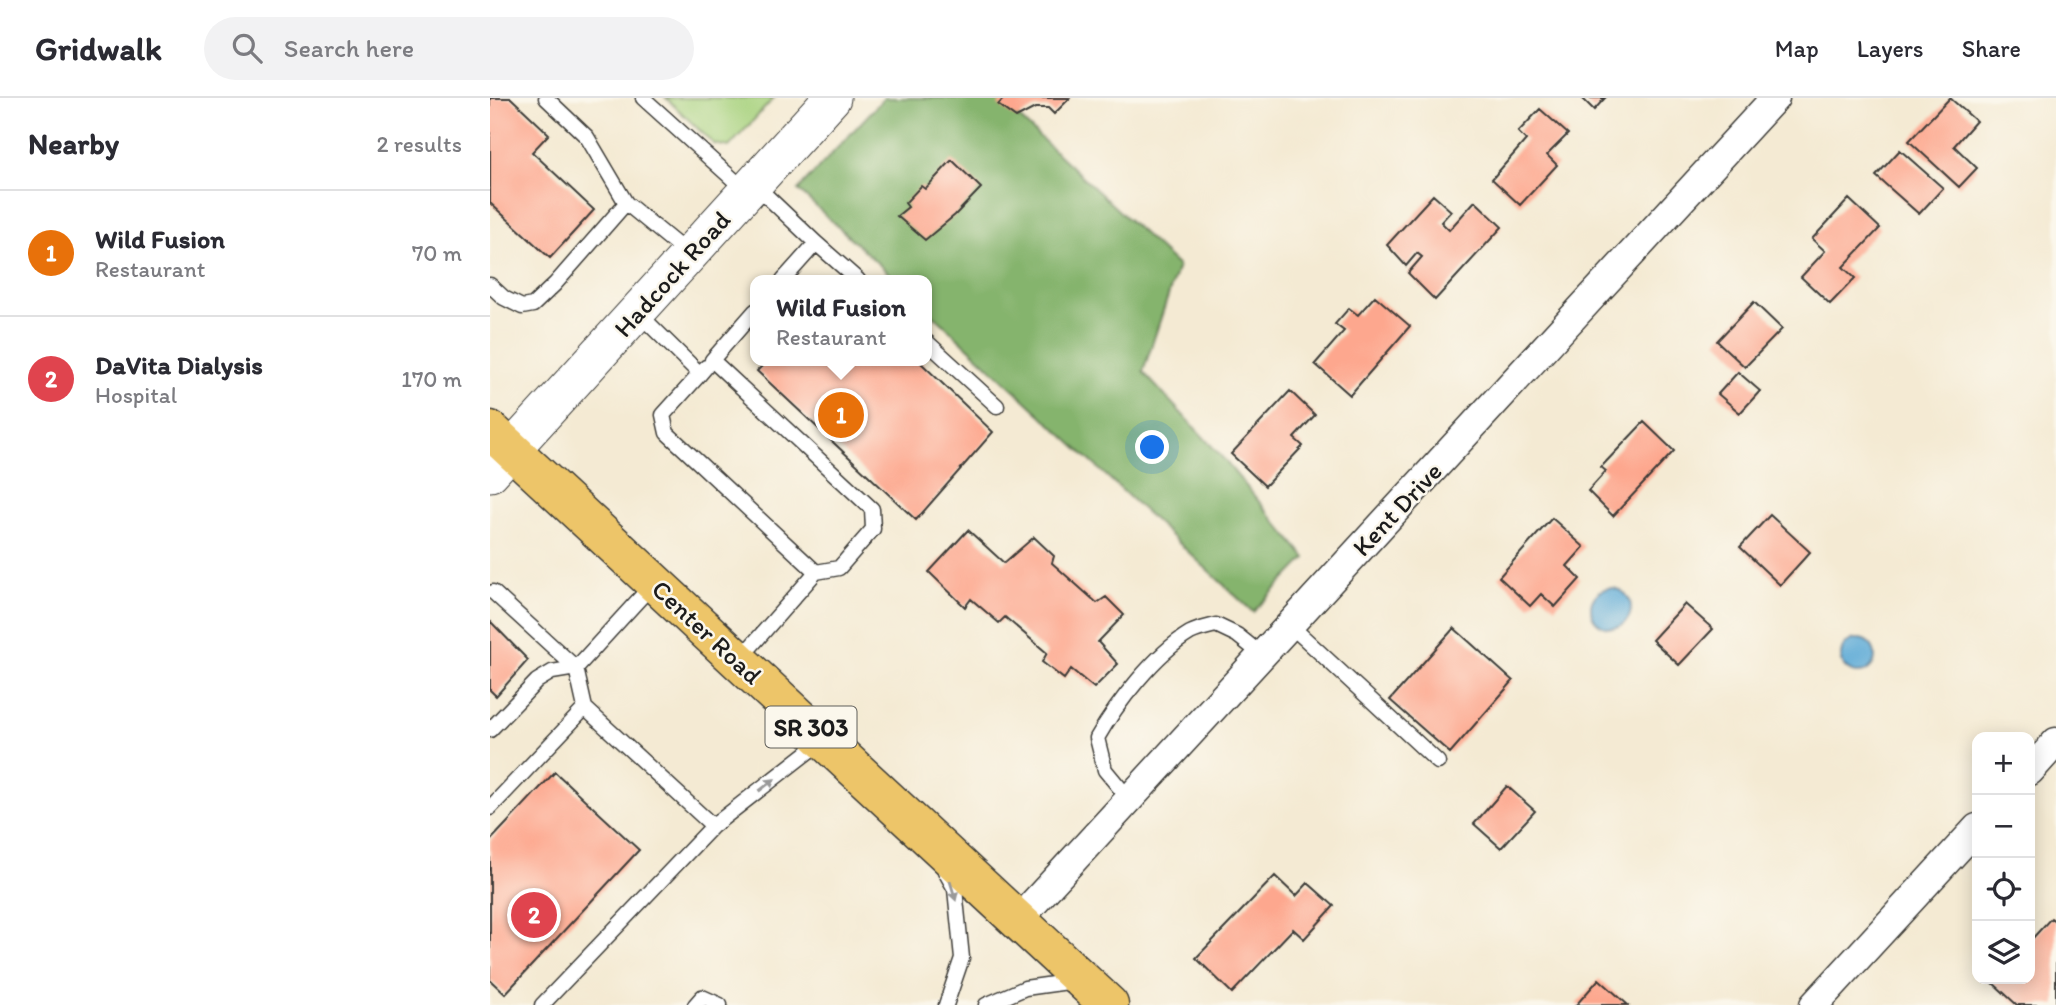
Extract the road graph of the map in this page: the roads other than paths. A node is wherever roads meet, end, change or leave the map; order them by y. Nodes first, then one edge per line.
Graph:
1 (546, 98) edge
2 (643, 98) edge
3 (832, 98) edge
4 (1775, 98) edge
5 (750, 188) junction
6 (626, 203) junction
7 (816, 243) junction
8 (689, 255) junction
9 (787, 275) edge
10 (852, 275) edge
11 (490, 285) edge
12 (638, 312) junction
13 (750, 317) edge
14 (932, 347) edge
15 (712, 360) junction
16 (700, 374) junction
17 (997, 406) dead end
18 (497, 451) edge
19 (816, 572) junction
20 (654, 583) junction
21 (493, 592) dead end
22 (1290, 625) junction
23 (1262, 655) junction
24 (738, 661) junction
25 (576, 668) junction
26 (585, 708) junction
27 (490, 730) edge
28 (824, 740) junction
29 (2056, 742) edge
30 (1438, 762) dead end
31 (2035, 765) edge
32 (1129, 799) junction
33 (490, 808) edge
34 (713, 826) junction
35 (922, 830) junction
36 (1972, 833) edge
37 (1018, 920) junction
38 (1099, 997) edge
39 (542, 1005) edge
40 (695, 1005) edge
41 (720, 1005) edge
42 (946, 1005) edge
43 (986, 1005) edge
44 (1814, 1005) edge

1 - 6 lane
2 - 5 lane
3 - 5 street, Hadcock Road
4 - 22 street, Kent Drive
5 - 7 lane
5 - 8 street, Hadcock Road
6 - 8 lane
6 - 11 lane
7 - 9 lane
7 - 10 lane
8 - 12 street, Hadcock Road
12 - 16 lane
12 - 18 street, Hadcock Road
13 - 15 lane
14 - 17 lane
15 - 16 lane
15 - 19 lane
16 - 19 lane
18 - 20 main road, Center Road / SR 303
19 - 24 lane
20 - 24 main road, Center Road / SR 303
20 - 25 lane
21 - 25 lane
22 - 23 street, Kent Drive
22 - 30 lane
23 - 32 street, Kent Drive
23 - 32 lane
24 - 28 main road, Center Road / SR 303
25 - 26 lane
25 - 27 lane
26 - 33 lane
26 - 34 lane
34 -> 28 lane
28 - 35 main road, Center Road / SR 303
29 - 31 street
32 - 37 street, Kent Drive
34 - 39 lane
35 - 37 main road, Center Road / SR 303
35 -> 42 lane
36 - 44 street
37 - 38 main road, Center Road / SR 303
38 - 43 lane
40 - 41 lane

